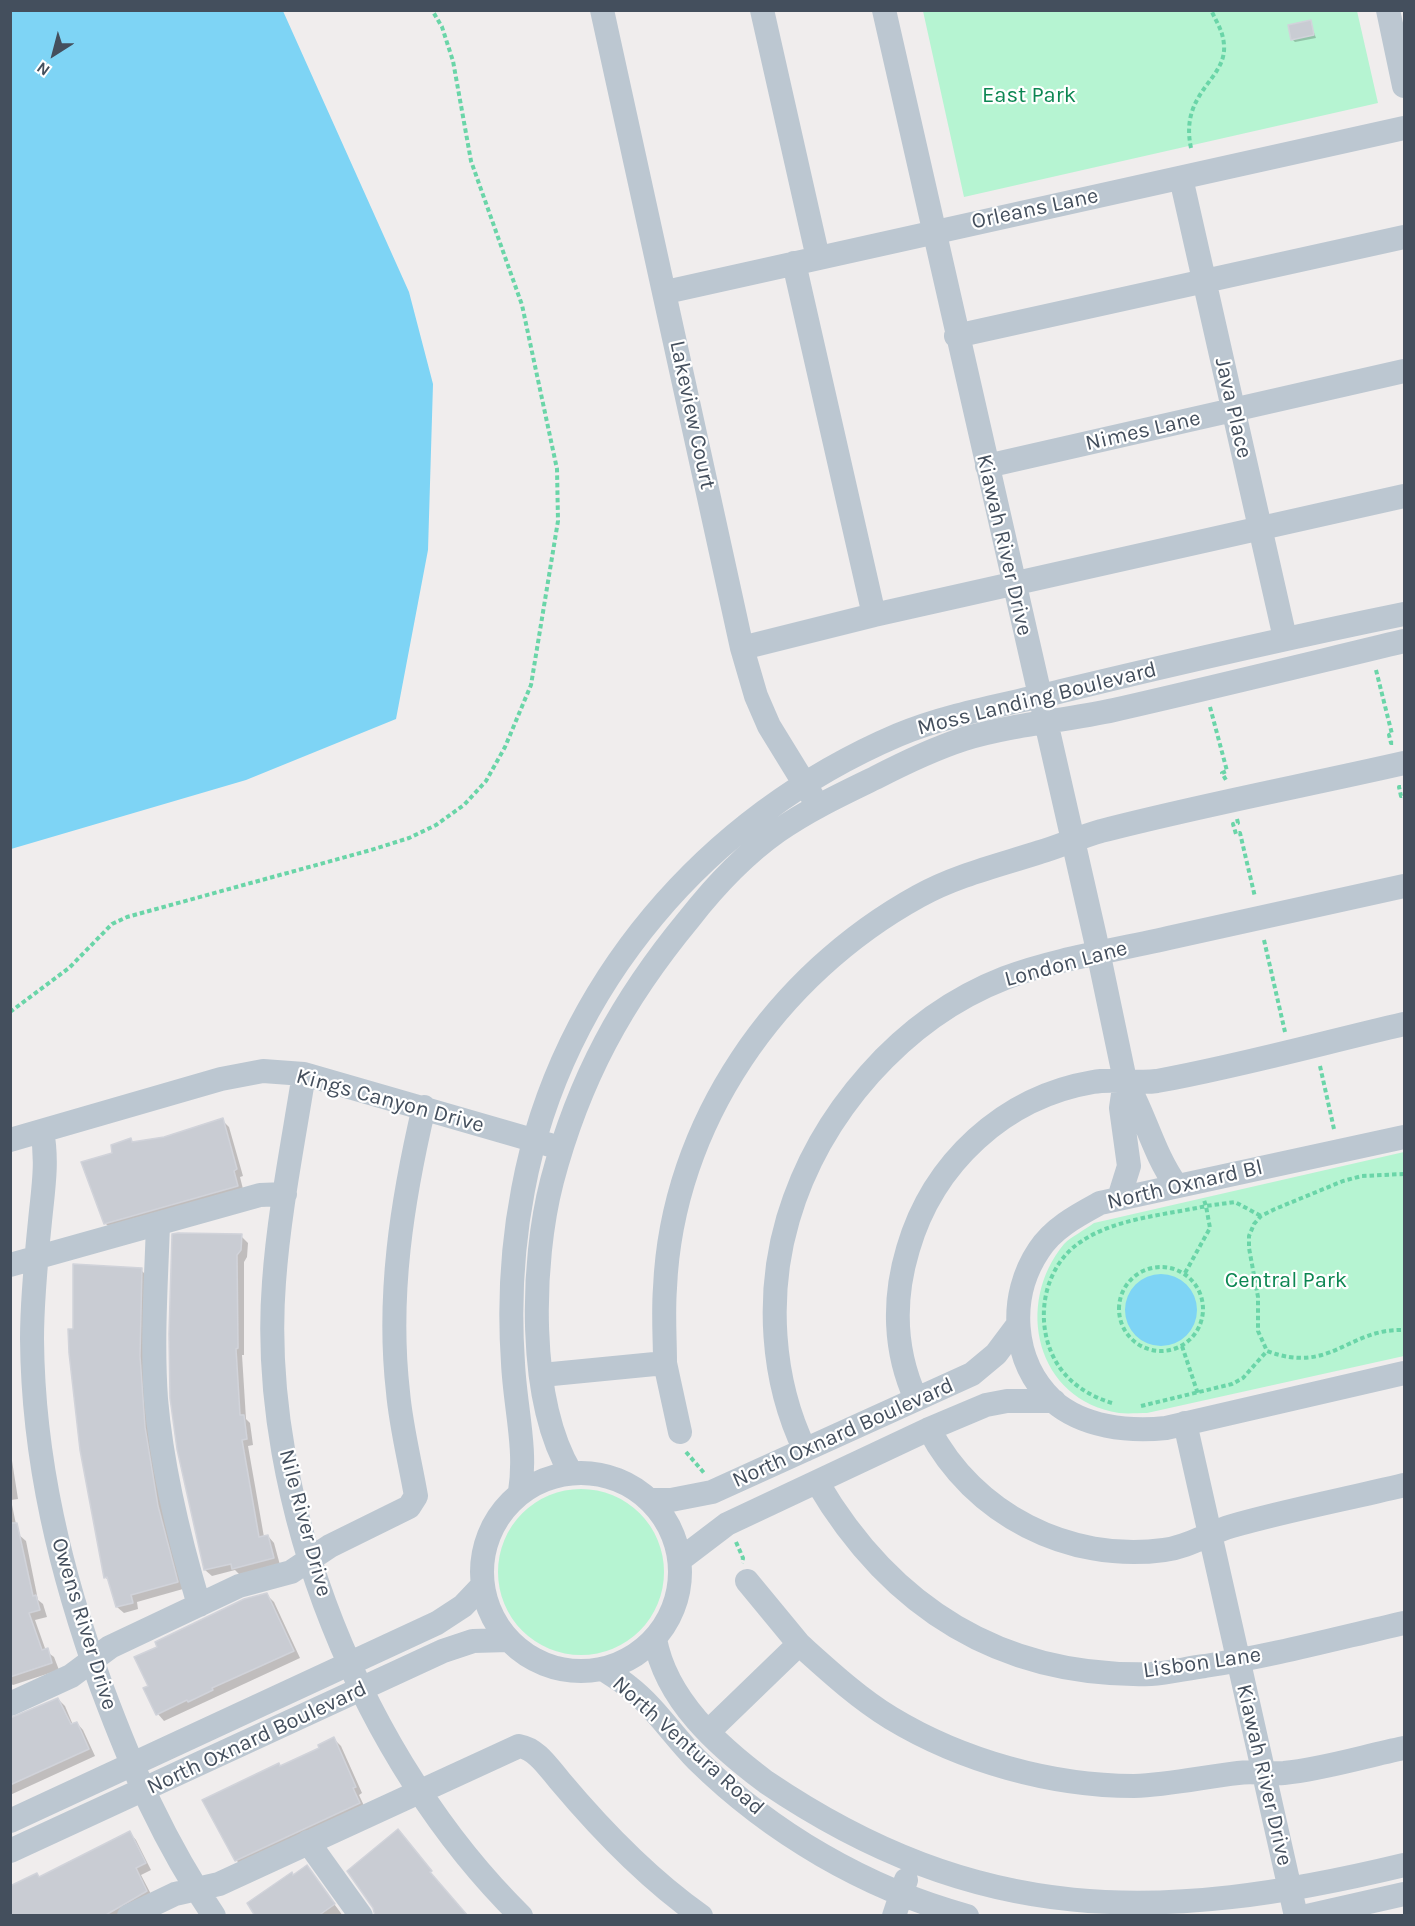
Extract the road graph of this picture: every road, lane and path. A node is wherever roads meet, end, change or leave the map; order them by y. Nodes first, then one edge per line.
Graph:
1 (432, 10) edge
2 (602, 10) edge
3 (762, 10) edge
4 (884, 10) edge
5 (1211, 10) edge
6 (1388, 10) edge
7 (1399, 34) edge
8 (1404, 86) edge
9 (1404, 128) edge
10 (1191, 148) dead end
11 (1181, 178) junction
12 (933, 232) junction
13 (1404, 237) edge
14 (818, 258) junction
15 (794, 263) junction
16 (1203, 283) junction
17 (666, 292) junction
18 (956, 336) junction
19 (1404, 370) edge
20 (1234, 411) junction
21 (987, 466) junction
22 (1404, 496) edge
23 (1262, 529) junction
24 (1013, 584) junction
25 (1404, 614) edge
26 (874, 615) junction
27 (1285, 638) junction
28 (1404, 641) edge
29 (742, 648) junction
30 (1376, 670) dead end
31 (1038, 697) junction
32 (1210, 707) dead end
33 (1045, 722) junction
34 (1400, 756) edge
35 (805, 784) junction
36 (1230, 786) dead end
37 (818, 806) junction
38 (1235, 811) dead end
39 (1073, 841) junction
40 (1404, 885) edge
41 (1255, 897) dead end
42 (1264, 940) dead end
43 (1099, 954) junction
44 (10, 1012) edge
45 (1404, 1024) edge
46 (1316, 1044) junction
47 (1289, 1050) junction
48 (304, 1074) junction
49 (1125, 1080) junction
50 (424, 1107) junction
51 (1334, 1130) dead end
52 (42, 1131) junction
53 (1404, 1137) edge
54 (10, 1140) edge
55 (534, 1141) junction
56 (561, 1148) junction
57 (1404, 1174) edge
58 (1176, 1185) junction
59 (1201, 1191) dead end
60 (285, 1194) junction
61 (1119, 1198) junction
62 (1206, 1206) junction
63 (1261, 1216) junction
64 (158, 1225) junction
65 (36, 1259) junction
66 (10, 1265) edge
67 (1185, 1274) junction
68 (1017, 1326) junction
69 (1404, 1330) edge
70 (1182, 1346) junction
71 (1267, 1351) junction
72 (665, 1364) junction
73 (1404, 1373) edge
74 (542, 1375) junction
75 (1198, 1394) junction
76 (916, 1399) junction
77 (1054, 1401) junction
78 (1200, 1402) dead end
79 (1119, 1406) dead end
80 (1130, 1406) dead end
81 (1185, 1424) junction
82 (929, 1429) junction
83 (680, 1432) joint
84 (805, 1450) junction
85 (571, 1473) junction
86 (705, 1475) dead end
87 (817, 1482) junction
88 (1404, 1485) edge
89 (520, 1492) junction
90 (650, 1500) junction
91 (1209, 1535) junction
92 (311, 1558) junction
93 (681, 1559) junction
94 (747, 1581) dead end
95 (482, 1586) junction
96 (199, 1605) junction
97 (1404, 1623) edge
98 (655, 1639) junction
99 (509, 1640) junction
100 (799, 1644) junction
101 (92, 1660) junction
102 (1239, 1661) junction
103 (349, 1665) junction
104 (603, 1669) junction
105 (360, 1690) junction
106 (10, 1704) edge
107 (709, 1731) junction
108 (1404, 1748) edge
109 (130, 1766) junction
110 (1264, 1773) junction
111 (142, 1791) junction
112 (420, 1791) junction
113 (10, 1821) edge
114 (308, 1842) junction
115 (10, 1851) edge
116 (1404, 1866) edge
117 (910, 1869) junction
118 (196, 1890) junction
119 (1290, 1891) junction
120 (1404, 1894) edge
121 (898, 1905) edge
122 (129, 1916) edge
123 (214, 1916) edge
124 (361, 1916) edge
125 (521, 1916) edge
126 (701, 1916) edge
127 (967, 1916) edge
128 (1296, 1916) edge
129 (1307, 1916) edge

1 - 44 path
2 - 17 street, Lakeview Court
3 - 14 street
4 - 12 street, Kiawah River Drive
5 - 10 path
6 - 7 street
7 - 8 street
9 - 11 street, Orleans Lane
11 - 12 street, Orleans Lane
11 - 16 street, Java Place
12 - 14 street, Orleans Lane
12 - 18 street, Kiawah River Drive
13 - 16 street
14 - 15 street, Orleans Lane
15 - 17 street, Orleans Lane
15 - 26 street
16 - 18 street
16 - 20 street, Java Place
17 - 29 street, Lakeview Court
18 - 21 street, Kiawah River Drive
19 - 20 street, Nimes Lane
20 - 21 street, Nimes Lane
20 - 23 street, Java Place
21 - 24 street, Kiawah River Drive
22 - 23 street
23 - 24 street
23 - 27 street, Java Place
24 - 26 street
24 - 31 street, Kiawah River Drive
25 - 27 street, Moss Landing Boulevard
26 - 29 street
27 - 31 street, Moss Landing Boulevard
28 - 33 street, Moss Landing Boulevard
29 - 35 street, Lakeview Court
30 - 34 path
31 - 33 street, Kiawah River Drive
31 - 35 street, Moss Landing Boulevard
32 - 36 path
33 - 37 street, Moss Landing Boulevard
33 - 39 street, Kiawah River Drive
34 - 39 street
35 - 37 street, Lakeview Court
35 - 55 street, Moss Landing Boulevard
37 - 56 street, Moss Landing Boulevard
38 - 41 path
39 - 43 street, Kiawah River Drive
39 - 72 street
40 - 43 street, London Lane
42 - 47 path
43 - 49 street, Kiawah River Drive
43 - 84 street, London Lane
45 - 46 street
46 - 47 street
46 - 51 path
47 - 49 street
48 - 50 street, Kings Canyon Drive
48 - 52 street, Kings Canyon Drive
48 - 60 street, Nile River Drive
49 - 58 street, Kiawah River Drive
49 - 61 street, Kiawah River Drive
49 - 76 street
50 - 55 street, Kings Canyon Drive
50 - 92 street
52 - 54 street, Kings Canyon Drive
52 - 65 street, Owens River Drive
53 - 58 street, North Oxnard Bl
55 - 56 street, Kings Canyon Drive
55 - 89 street, Moss Landing Boulevard
56 - 74 street, Moss Landing Boulevard
57 - 63 path
58 - 61 street, North Oxnard Bl
59 - 62 path
60 - 64 street
60 - 92 street, Nile River Drive
61 - 68 street, North Oxnard Bl
62 - 63 path
62 - 67 path
62 - 79 path
63 - 71 path
64 - 65 street
64 - 96 street
65 - 66 street
65 - 101 street, Owens River Drive
67 - 70 path
67 - 70 path
68 - 76 street, North Oxnard Boulevard
68 - 77 street, North Oxnard Bl
69 - 71 path
70 - 75 path
71 - 75 path
72 - 74 street
72 - 83 street
73 - 81 street, North Oxnard Bl
74 - 85 street, Moss Landing Boulevard
75 - 78 path
75 - 80 path
76 - 84 street, North Oxnard Boulevard
77 - 81 street, North Oxnard Bl
77 - 82 street, North Oxnard Boulevard
81 - 91 street, Kiawah River Drive
82 - 87 street, North Oxnard Boulevard
82 - 91 street
83 - 86 path
84 - 90 street, North Oxnard Boulevard
85 - 89 street
85 - 90 street
87 - 93 street, North Oxnard Boulevard
87 - 102 street, Lisbon Lane
88 - 91 street
89 - 95 street
90 - 93 street
91 - 102 street, Kiawah River Drive
92 - 96 street
92 - 103 street, Nile River Drive
93 - 98 street
94 - 100 street
95 - 99 street
95 - 103 street, North Oxnard Boulevard
96 - 101 street
97 - 102 street, Lisbon Lane
98 - 104 street
98 - 107 street, North Ventura Road
99 - 104 street
99 - 105 street, North Oxnard Boulevard
100 - 107 street
100 - 110 street
101 - 106 street
101 - 109 street, Owens River Drive
102 - 110 street, Kiawah River Drive
103 - 105 street, Nile River Drive
103 - 109 street, North Oxnard Boulevard
104 - 121 street, North Ventura Road
105 - 111 street, North Oxnard Boulevard
105 - 112 street, Nile River Drive
107 - 117 street, North Ventura Road
108 - 110 street
109 - 111 street, Owens River Drive
109 - 113 street, North Oxnard Boulevard
110 - 119 street, Kiawah River Drive
111 - 115 street, North Oxnard Boulevard
111 - 118 street, Owens River Drive
112 - 114 street
112 - 125 street, Nile River Drive
112 - 126 street
114 - 118 street
114 - 124 street
116 - 119 street, North Ventura Road
117 - 119 street, North Ventura Road
117 - 121 street
118 - 122 street
118 - 123 street, Owens River Drive
119 - 128 street, Kiawah River Drive
120 - 129 street
121 - 127 street, North Ventura Road

